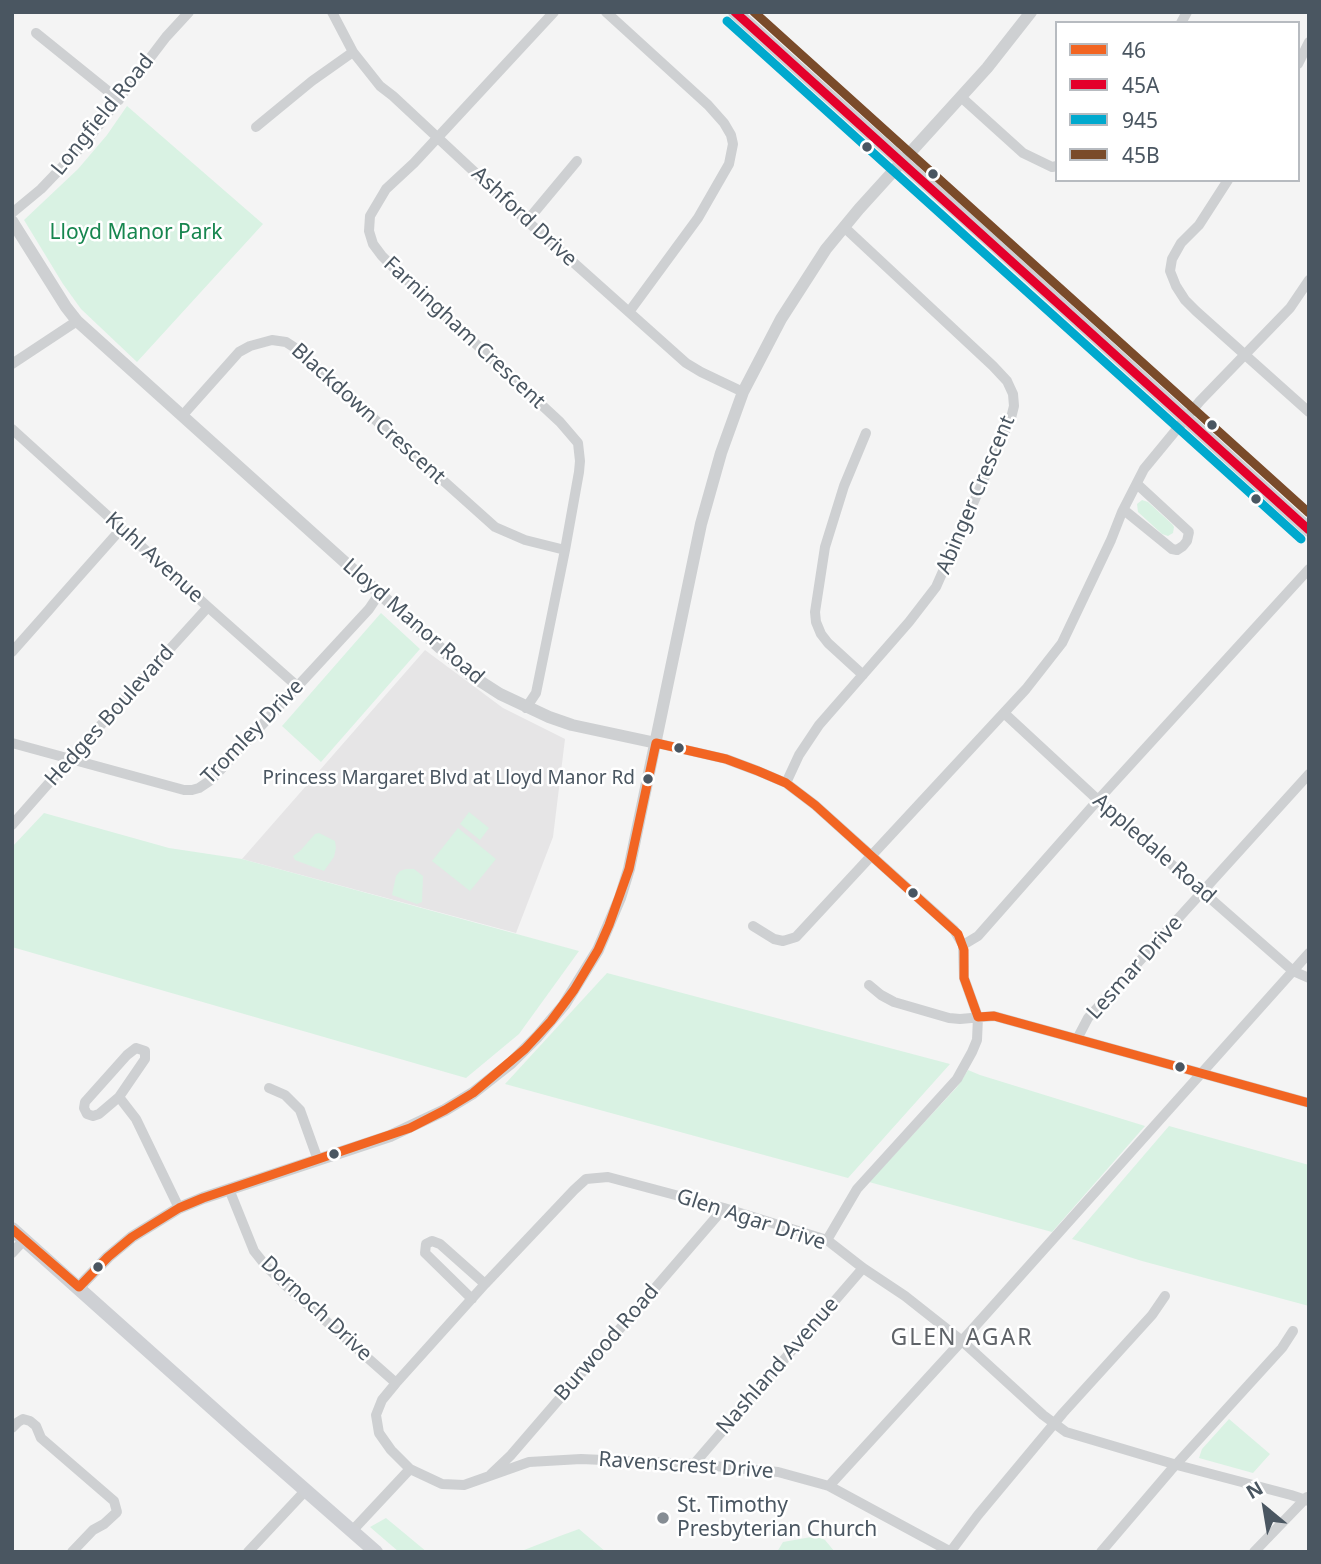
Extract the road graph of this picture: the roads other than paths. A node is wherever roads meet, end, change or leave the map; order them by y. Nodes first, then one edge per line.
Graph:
1 (189, 12) edge
2 (332, 12) edge
3 (554, 12) edge
4 (606, 12) edge
5 (736, 12) edge
6 (1031, 12) edge
7 (36, 33) dead end
8 (1309, 42) edge
9 (354, 52) junction
10 (1300, 60) edge
11 (961, 97) junction
12 (119, 100) junction
13 (256, 127) dead end
14 (438, 137) junction
15 (577, 161) dead end
16 (901, 162) junction
17 (1055, 166) edge
18 (1227, 182) edge
19 (12, 212) edge
20 (12, 221) edge
21 (527, 221) junction
22 (844, 227) junction
23 (1309, 279) edge
24 (629, 312) junction
25 (77, 321) junction
26 (1244, 355) junction
27 (12, 364) edge
28 (743, 393) junction
29 (1309, 412) edge
30 (182, 416) junction
31 (1186, 419) junction
32 (12, 429) edge
33 (866, 433) dead end
34 (1137, 484) junction
35 (1124, 510) junction
36 (121, 529) junction
37 (1309, 530) edge
38 (565, 550) junction
39 (1309, 569) edge
40 (379, 594) junction
41 (208, 607) junction
42 (12, 652) edge
43 (863, 675) junction
44 (297, 686) junction
45 (526, 708) junction
46 (1004, 713) junction
47 (12, 743) edge
48 (656, 743) junction
49 (70, 759) junction
50 (1309, 774) edge
51 (786, 783) junction
52 (1098, 800) junction
53 (12, 825) edge
54 (871, 855) junction
55 (1203, 891) junction
56 (753, 926) dead end
57 (963, 945) junction
58 (1309, 953) edge
59 (1293, 971) junction
60 (1309, 978) edge
61 (869, 985) dead end
62 (978, 1017) junction
63 (1077, 1039) junction
64 (1180, 1067) junction
65 (1201, 1073) junction
66 (269, 1088) dead end
67 (1186, 1091) junction
68 (119, 1097) junction
69 (1309, 1103) edge
70 (318, 1160) junction
71 (229, 1189) junction
72 (179, 1208) junction
73 (724, 1208) junction
74 (12, 1229) edge
75 (24, 1240) junction
76 (827, 1240) junction
77 (12, 1253) edge
78 (863, 1268) junction
79 (485, 1284) junction
80 (79, 1287) junction
81 (1164, 1296) dead end
82 (472, 1299) junction
83 (1293, 1331) dead end
84 (962, 1341) junction
85 (396, 1383) junction
86 (1054, 1424) junction
87 (12, 1428) edge
88 (694, 1464) junction
89 (1177, 1465) junction
90 (410, 1469) junction
91 (488, 1476) junction
92 (829, 1486) junction
93 (306, 1490) junction
94 (1308, 1499) edge
95 (352, 1531) junction
96 (951, 1551) edge
97 (72, 1552) edge
98 (248, 1552) edge
99 (376, 1552) edge
100 (1101, 1552) edge
101 (1254, 1552) edge

1 - 12 street, Longfield Road
2 - 9 street, Ashford Drive
3 - 14 street, Farningham Crescent
4 - 24 street
5 - 16 main road
6 - 11 street
7 - 12 street
8 - 10 street
9 - 13 street
9 - 14 street, Ashford Drive
11 - 16 street
11 - 17 street
12 - 19 street, Longfield Road
14 - 21 street, Ashford Drive
14 - 38 street, Farningham Crescent
15 - 21 street
16 - 22 street
16 - 31 main road
18 - 26 street
20 - 25 street, Lloyd Manor Road
21 - 24 street, Ashford Drive
22 - 28 street
22 - 43 street, Abinger Crescent
23 - 26 street
24 - 28 street, Ashford Drive
25 - 27 street
25 - 30 street, Lloyd Manor Road
26 - 29 street
26 - 31 street
28 - 48 street
30 - 38 street, Blackdown Crescent
30 - 40 street, Lloyd Manor Road
31 - 34 street
31 - 37 main road
32 - 36 street, Kuhl Avenue
33 - 43 street
34 - 35 street
34 - 35 street
35 - 46 street
36 - 41 street, Kuhl Avenue
36 - 42 street
38 - 45 street, Farningham Crescent
39 - 52 street
40 - 44 street, Tromley Drive
40 - 45 street, Lloyd Manor Road
41 - 44 street, Kuhl Avenue
41 - 49 street, Hedges Boulevard
43 - 51 street, Abinger Crescent
44 - 49 street, Tromley Drive
45 - 48 street, Lloyd Manor Road
46 - 52 street, Appledale Road
46 - 54 street
47 - 49 street, Tromley Drive
48 - 51 street, Lloyd Manor Road
48 - 70 street
49 - 53 street, Hedges Boulevard
50 - 55 street, Lesmar Drive
51 - 54 street, Lloyd Manor Road
52 - 55 street, Appledale Road
52 - 57 street
54 - 56 street
54 - 57 street, Lloyd Manor Road
55 - 59 street, Appledale Road
55 - 63 street, Lesmar Drive
57 - 62 street
58 - 59 street
59 - 60 street, Appledale Road
59 - 65 street
61 - 62 street
62 - 63 street
62 - 76 street
63 - 64 street
64 - 65 street
64 - 67 street
65 - 67 street
65 - 69 street
66 - 70 street
67 - 84 street
68 - 68 street
68 - 72 street
70 - 71 street
71 - 72 street
71 - 85 street, Dornoch Drive
72 - 80 street
73 - 76 street, Glen Agar Drive
73 - 79 street, Glen Agar Drive
73 - 91 street, Burwood Road
74 - 75 main road
75 - 77 street
75 - 80 main road
76 - 78 street, Glen Agar Drive
78 - 84 street, Glen Agar Drive
78 - 88 street, Nashland Avenue
79 - 82 street, Glen Agar Drive
79 - 82 street
80 - 93 main road
81 - 86 street
82 - 85 street, Glen Agar Drive
83 - 89 street
84 - 86 street, Glen Agar Drive
84 - 92 street
85 - 90 street, Glen Agar Drive
86 - 89 street, Glen Agar Drive
86 - 96 street
87 - 97 street
88 - 91 street, Ravenscrest Drive
88 - 92 street, Ravenscrest Drive
89 - 94 street, Glen Agar Drive
89 - 100 street
90 - 91 street, Ravenscrest Drive
90 - 95 street
92 - 96 street, Ravenscrest Drive
93 - 95 main road
93 - 98 street
94 - 101 street
95 - 99 main road

